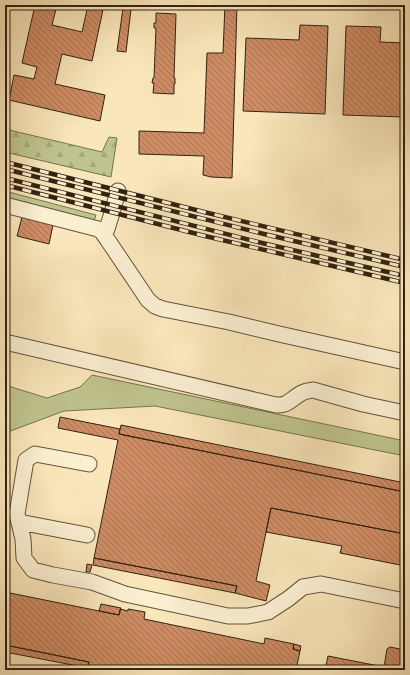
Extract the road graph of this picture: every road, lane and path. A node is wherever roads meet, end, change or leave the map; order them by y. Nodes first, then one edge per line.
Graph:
1 (118, 191) dead end
2 (5, 205) edge
3 (102, 232) junction
4 (5, 342) edge
5 (405, 362) edge
6 (404, 412) edge
7 (90, 464) dead end
8 (19, 522) junction
9 (87, 535) dead end
10 (405, 601) edge

1 - 3 lane
2 - 3 lane
3 - 5 lane
4 - 6 lane
7 - 8 lane
8 - 9 lane
8 - 10 lane

